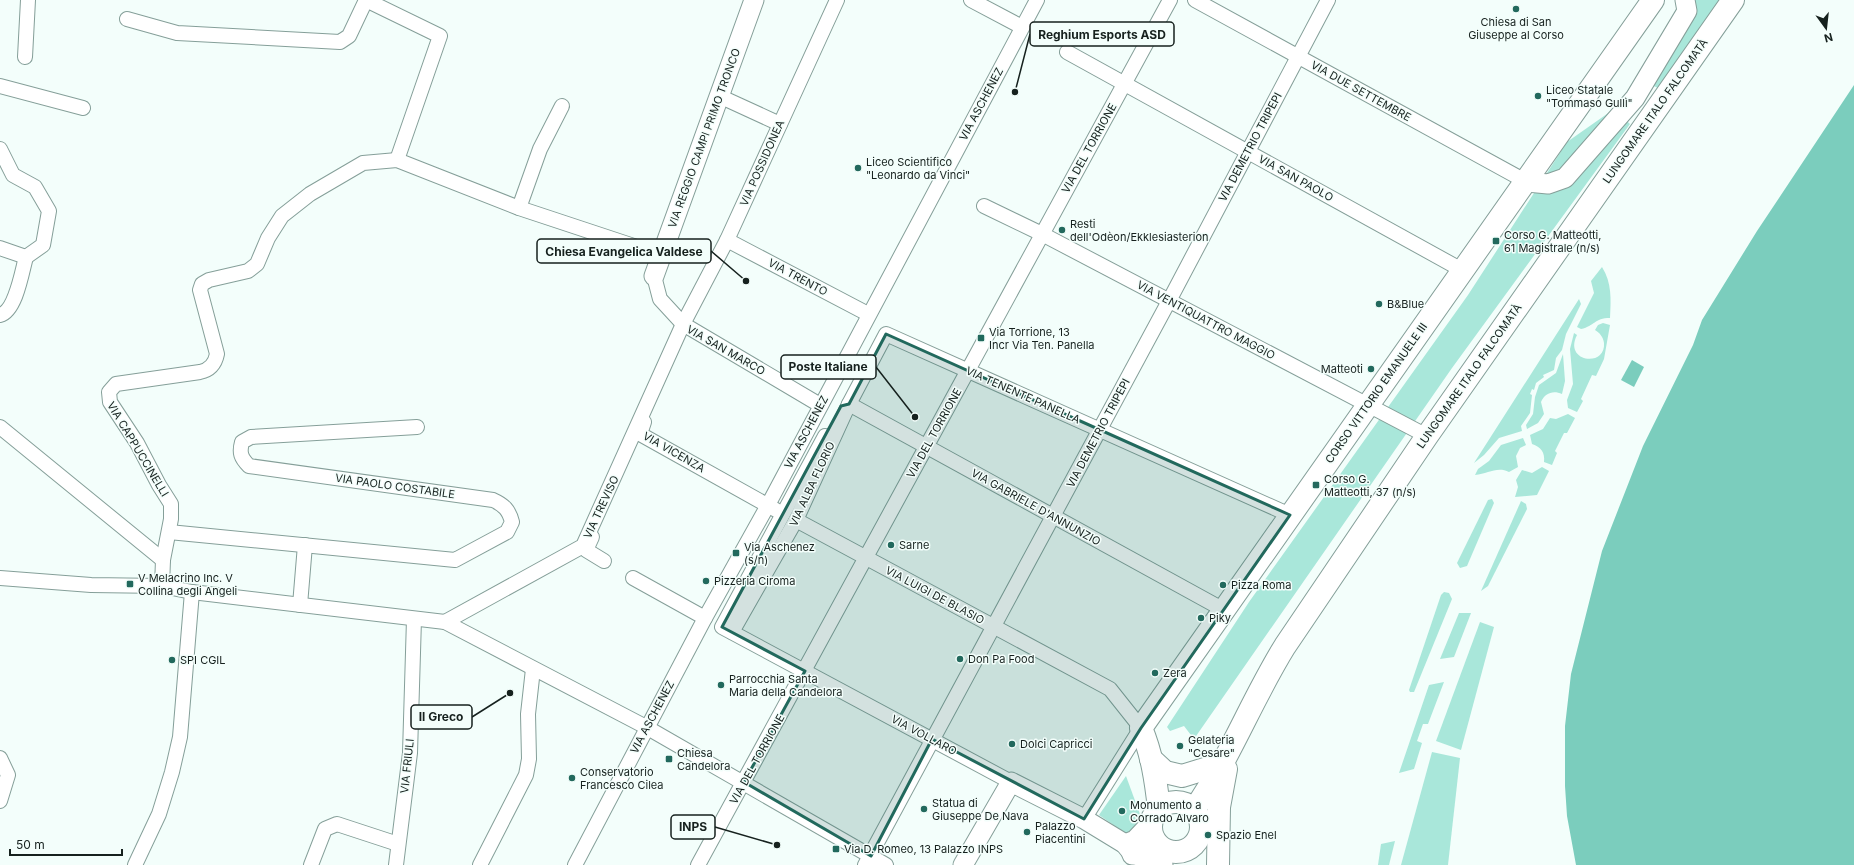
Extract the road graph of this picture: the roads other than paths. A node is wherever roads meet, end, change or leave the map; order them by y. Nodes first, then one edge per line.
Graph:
1 (28, 0) edge
2 (366, 0) edge
3 (754, 0) edge
4 (837, 0) edge
5 (971, 0) edge
6 (1037, 0) edge
7 (1170, 0) edge
8 (1195, 0) edge
9 (1328, 0) edge
10 (1654, 0) edge
11 (1685, 0) edge
12 (1733, 0) edge
13 (127, 18) dead end
14 (1022, 27) junction
15 (1067, 52) dead end
16 (1298, 56) junction
17 (25, 57) dead end
18 (1125, 83) junction
19 (0, 86) edge
20 (719, 96) junction
21 (1635, 98) junction
22 (562, 106) dead end
23 (83, 108) dead end
24 (1655, 111) junction
25 (780, 124) junction
26 (0, 149) edge
27 (1248, 151) junction
28 (397, 160) junction
29 (1527, 182) junction
30 (984, 206) dead end
31 (519, 208) junction
32 (1042, 234) junction
33 (727, 240) junction
34 (0, 248) edge
35 (661, 255) junction
36 (26, 256) junction
37 (1462, 270) junction
38 (654, 276) joint
39 (1169, 301) junction
40 (0, 314) edge
41 (868, 314) junction
42 (683, 324) junction
43 (886, 334) joint
44 (968, 370) junction
45 (849, 404) junction
46 (820, 405) junction
47 (1368, 405) junction
48 (0, 427) edge
49 (417, 427) dead end
50 (1099, 429) junction
51 (640, 434) junction
52 (1427, 436) junction
53 (926, 446) junction
54 (768, 506) junction
55 (783, 514) junction
56 (1290, 515) junction
57 (1053, 516) junction
58 (796, 520) junction
59 (169, 532) junction
60 (305, 545) junction
61 (866, 558) junction
62 (163, 560) junction
63 (604, 561) dead end
64 (0, 578) edge
65 (633, 578) dead end
66 (162, 586) junction
67 (192, 592) junction
68 (300, 605) junction
69 (1224, 610) junction
70 (705, 618) junction
71 (414, 619) junction
72 (445, 622) junction
73 (993, 626) junction
74 (727, 629) junction
75 (533, 668) junction
76 (805, 671) junction
77 (646, 727) junction
78 (1141, 728) junction
79 (932, 739) junction
80 (1226, 756) junction
81 (0, 758) edge
82 (1151, 759) junction
83 (744, 782) junction
84 (1011, 782) junction
85 (0, 801) edge
86 (1194, 810) junction
87 (1155, 816) junction
88 (1084, 819) junction
89 (1196, 842) junction
90 (398, 844) junction
91 (1128, 854) edge
92 (1166, 859) edge
93 (1218, 859) edge
94 (868, 860) edge
95 (136, 865) edge
96 (311, 865) edge
97 (396, 865) edge
98 (480, 865) edge
99 (575, 865) edge
100 (698, 865) edge
101 (886, 865) edge
102 (963, 865) edge

1 - 17 street
2 - 13 street
2 - 28 street
3 - 20 street, VIA REGGIO CAMPI PRIMO TRONCO
4 - 25 street, VIA POSSIDONEA
5 - 14 street
6 - 14 street, VIA ASCHENEZ
7 - 18 street, VIA DEL TORRIONE
8 - 16 street, VIA DUE SETTEMBRE
9 - 16 street, VIA DEMETRIO TRIPEPI
10 - 29 main road, CORSO VITTORIO EMANUELE III
11 - 21 street
12 - 24 main road, LUNGOMARE ITALO FALCOMATÀ
14 - 41 street, VIA ASCHENEZ
15 - 18 street, VIA SAN PAOLO
16 - 27 street, VIA DEMETRIO TRIPEPI
16 - 29 street, VIA DUE SETTEMBRE
18 - 27 street, VIA SAN PAOLO
18 - 32 street, VIA DEL TORRIONE
19 - 23 street
20 - 25 street
20 - 35 street, VIA REGGIO CAMPI PRIMO TRONCO
21 - 24 street
21 - 29 street
22 - 31 street
24 - 52 main road, LUNGOMARE ITALO FALCOMATÀ
25 - 33 street, VIA POSSIDONEA
26 - 36 street
27 - 37 street, VIA SAN PAOLO
27 - 39 street, VIA DEMETRIO TRIPEPI
28 - 31 street
28 - 59 street, VIA CAPPUCCINELLI
29 - 37 main road, CORSO VITTORIO EMANUELE III
30 - 32 street, VIA VENTIQUATTRO MAGGIO
31 - 35 street
32 - 39 street, VIA VENTIQUATTRO MAGGIO
32 - 44 street, VIA DEL TORRIONE
33 - 41 street, VIA TRENTO
33 - 42 street, VIA POSSIDONEA
34 - 36 street
35 - 38 street, VIA REGGIO CAMPI PRIMO TRONCO
36 - 40 street
37 - 47 main road, CORSO VITTORIO EMANUELE III
38 - 42 street, VIA SAN MARCO
39 - 47 street, VIA VENTIQUATTRO MAGGIO
39 - 50 street, VIA DEMETRIO TRIPEPI
41 - 46 street, VIA ASCHENEZ
42 - 46 street, VIA SAN MARCO
42 - 51 street, VIA VICENZA
42 - 72 street, VIA TREVISO
43 - 44 street, VIA TENENTE PANELLA
43 - 45 street, VIA ALBA FLORIO
44 - 50 street, VIA TENENTE PANELLA
44 - 53 street, VIA DEL TORRIONE
45 - 53 street, VIA GABRIELE D'ANNUNZIO
45 - 55 street
45 - 58 street, VIA ALBA FLORIO
46 - 54 street, VIA ASCHENEZ
47 - 52 street, VIA VENTIQUATTRO MAGGIO
47 - 56 main road, CORSO VITTORIO EMANUELE III
48 - 62 street
49 - 60 street, VIA PAOLO COSTABILE
50 - 56 street, VIA TENENTE PANELLA
50 - 57 street, VIA DEMETRIO TRIPEPI
51 - 54 street, VIA VICENZA
51 - 63 street
52 - 80 main road, LUNGOMARE ITALO FALCOMATÀ
53 - 57 street, VIA GABRIELE D'ANNUNZIO
53 - 61 street, VIA DEL TORRIONE
54 - 55 street, VIA VICENZA
54 - 70 street, VIA ASCHENEZ
55 - 74 street
56 - 69 main road, CORSO VITTORIO EMANUELE III
57 - 69 street, VIA GABRIELE D'ANNUNZIO
57 - 73 street, VIA DEMETRIO TRIPEPI
58 - 61 street, VIA LUIGI DE BLASIO
58 - 74 street, VIA ALBA FLORIO
59 - 60 street, VIA PAOLO COSTABILE
59 - 62 street, VIA CAPPUCCINELLI
60 - 68 street
61 - 73 street, VIA LUIGI DE BLASIO
61 - 76 street, VIA DEL TORRIONE
62 - 66 street, VIA CAPPUCCINELLI
64 - 66 street
65 - 70 street
66 - 67 street
67 - 68 street
67 - 95 street
68 - 71 street
69 - 78 main road, CORSO VITTORIO EMANUELE III
70 - 77 street, VIA ASCHENEZ
71 - 72 street
71 - 90 street, VIA FRIULI
72 - 75 street
73 - 78 street, VIA LUIGI DE BLASIO
73 - 79 street, VIA DEMETRIO TRIPEPI
74 - 76 street, VIA VOLLARO
75 - 77 street
75 - 98 street
76 - 79 street, VIA VOLLARO
76 - 83 street, VIA DEL TORRIONE
77 - 83 street
77 - 99 street, VIA ASCHENEZ
78 - 82 main road
78 - 88 street, CORSO VITTORIO EMANUELE III
79 - 84 street, VIA VOLLARO
79 - 94 street, VIA DEMETRIO TRIPEPI
80 - 82 main road
80 - 86 main road, LUNGOMARE ITALO FALCOMATÀ
80 - 93 main road
81 - 85 street
82 - 87 main road
83 - 94 street
83 - 100 street, VIA DEL TORRIONE
84 - 88 street, VIA VOLLARO
84 - 102 street
86 - 87 main road
86 - 89 main road
87 - 91 street
87 - 92 main road
88 - 91 street, VIA VOLLARO
89 - 92 main road
89 - 93 main road
90 - 96 street
90 - 97 street, VIA FRIULI
91 - 92 street
94 - 101 street

